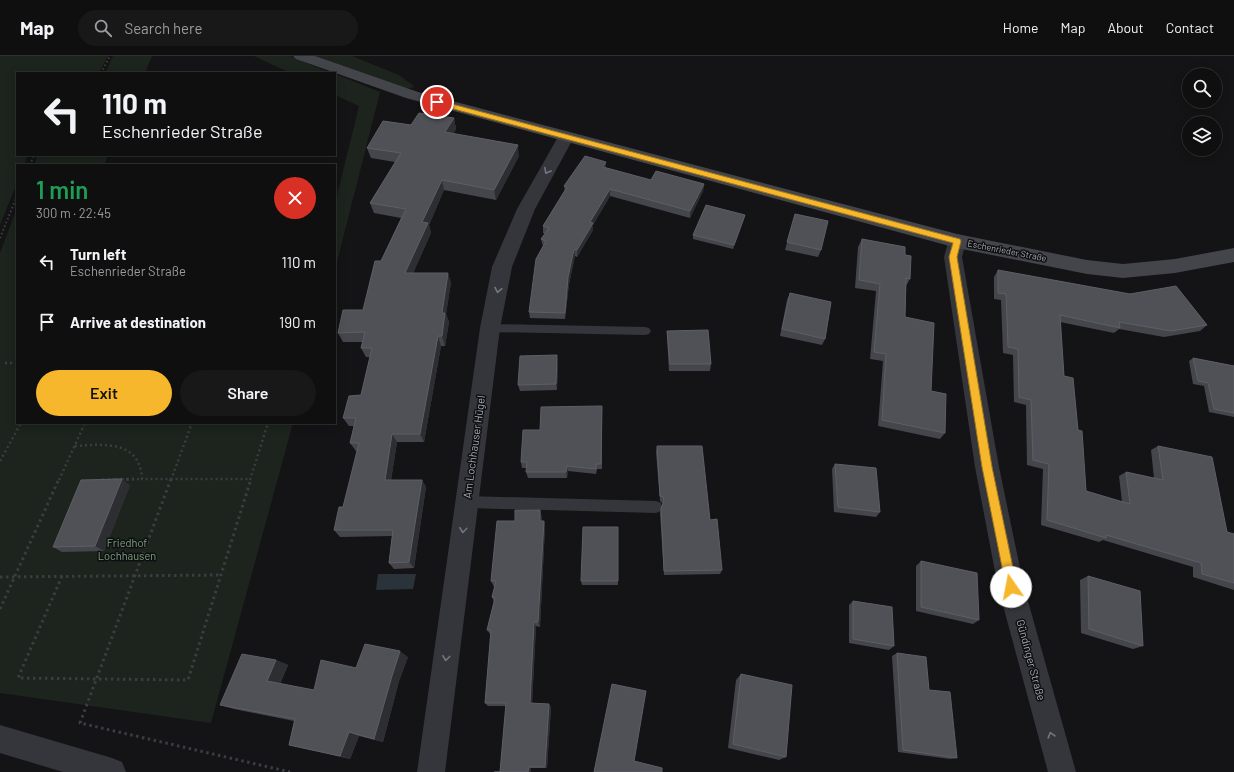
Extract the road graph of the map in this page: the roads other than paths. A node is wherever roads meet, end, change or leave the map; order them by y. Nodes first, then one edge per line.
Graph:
1 (301, 56) edge
2 (566, 137) junction
3 (957, 241) junction
4 (1234, 255) edge
5 (490, 328) junction
6 (645, 331) dead end
7 (466, 502) junction
8 (656, 507) dead end
9 (0, 739) edge
10 (112, 772) edge
11 (431, 772) edge
12 (1062, 772) edge

1 - 2 street, Eschenrieder Straße
2 - 3 street, Eschenrieder Straße
2 -> 5 street, Am Lochhauser Hügel
3 - 4 street, Eschenrieder Straße
12 -> 3 street, Gündinger Straße
5 - 6 lane
5 - 7 street, Am Lochhauser Hügel
7 - 8 lane
7 -> 11 street, Am Lochhauser Hügel
9 - 10 street

